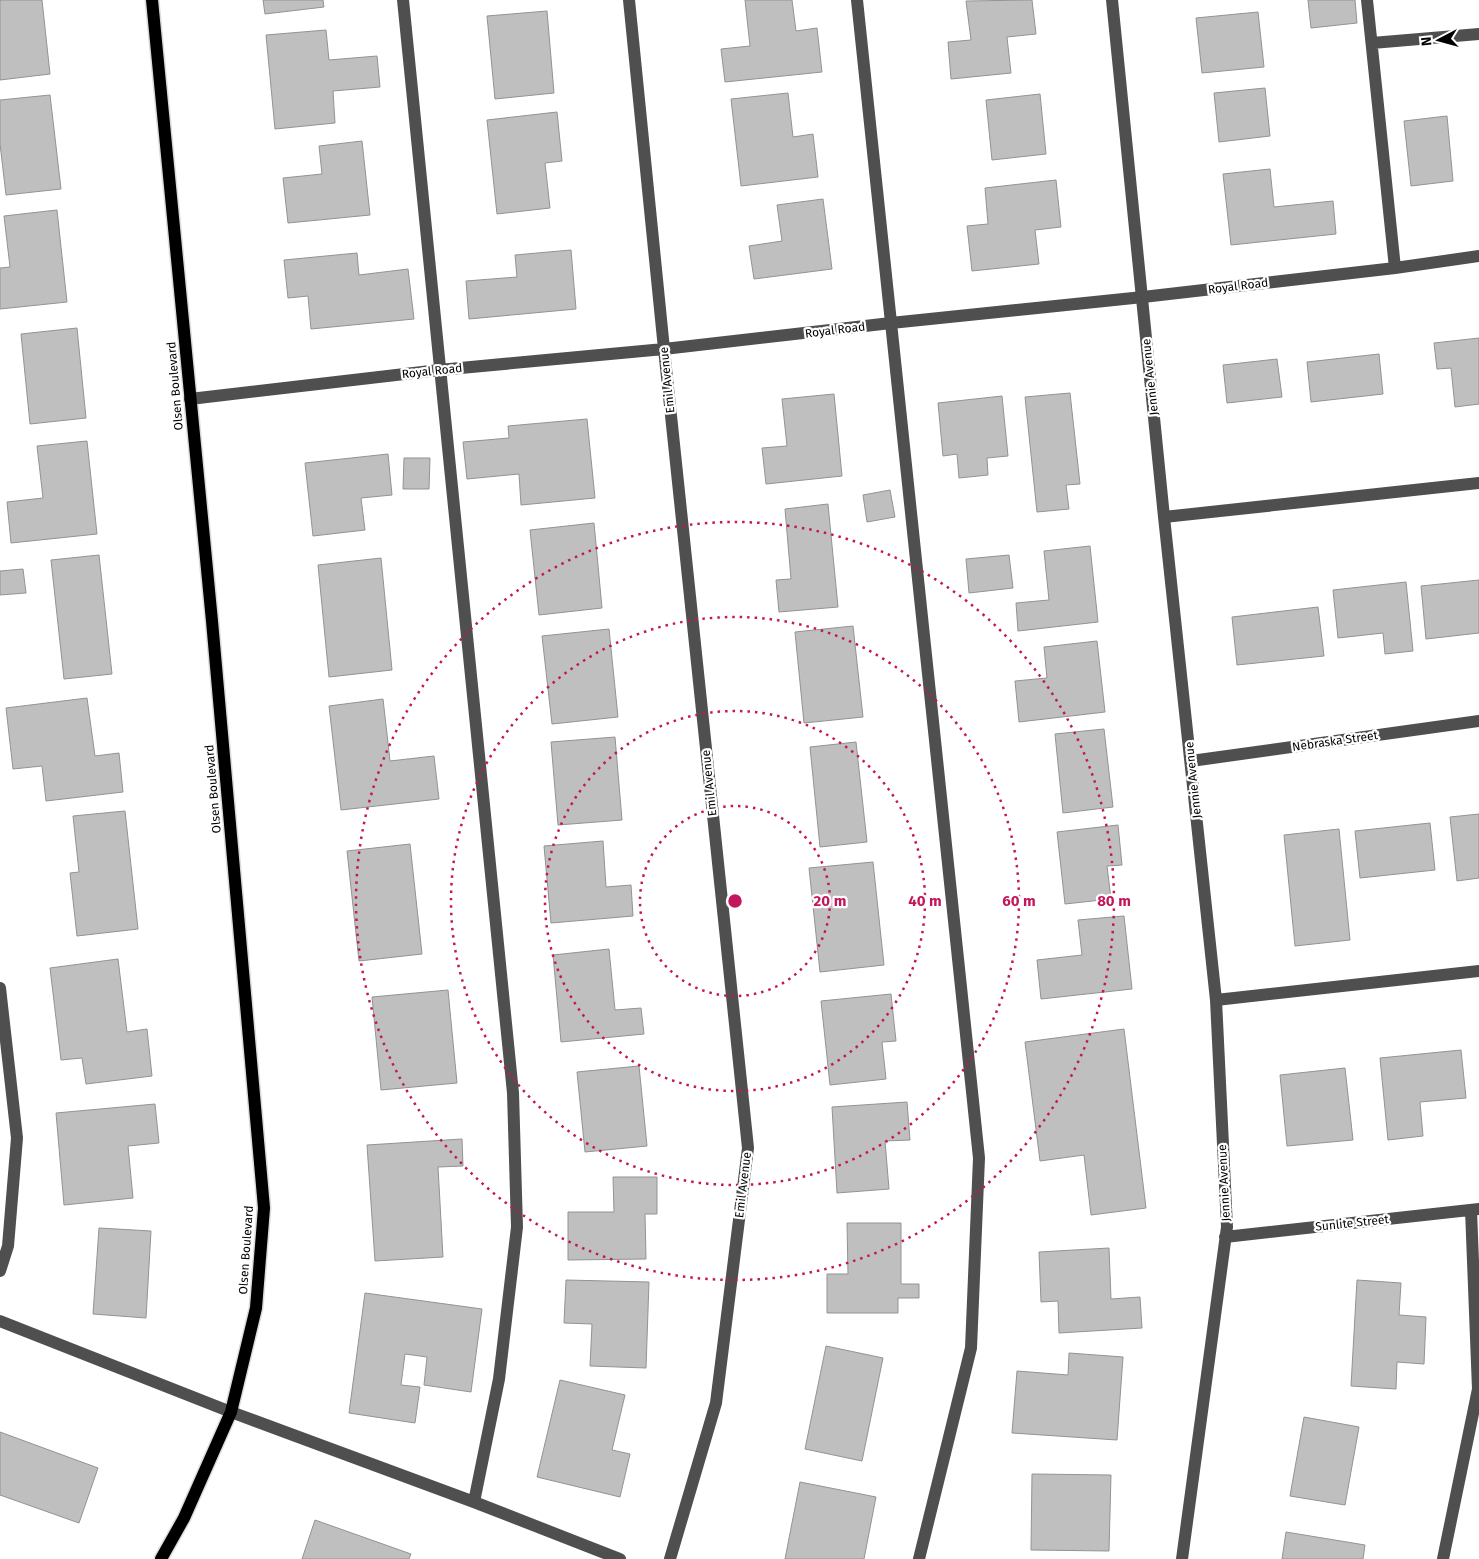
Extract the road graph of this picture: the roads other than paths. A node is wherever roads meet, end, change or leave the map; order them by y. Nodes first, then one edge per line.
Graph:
1 (152, 0) edge
2 (403, 0) edge
3 (629, 0) edge
4 (857, 0) edge
5 (1112, 0) edge
6 (1367, 0) edge
7 (1479, 34) edge
8 (1372, 43) junction
9 (1479, 256) edge
10 (1395, 268) junction
11 (1142, 297) junction
12 (891, 323) junction
13 (664, 349) junction
14 (439, 370) junction
15 (190, 399) junction
16 (1479, 483) edge
17 (1164, 517) junction
18 (1479, 721) edge
19 (1191, 761) junction
20 (1479, 971) edge
21 (0, 988) edge
22 (1216, 1000) junction
23 (1475, 1209) edge
24 (1225, 1237) junction
25 (0, 1271) edge
26 (0, 1321) edge
27 (231, 1412) junction
28 (474, 1502) junction
29 (162, 1559) edge
30 (620, 1559) edge
31 (670, 1559) edge
32 (919, 1559) edge
33 (1182, 1559) edge
34 (1443, 1559) edge

1 - 15 main road, Olsen Boulevard
2 - 14 street
3 - 13 street, Emil Avenue
4 - 12 street
5 - 11 street, Jennie Avenue
6 - 8 street
7 - 8 street
8 - 10 street
9 - 10 street, Royal Road
10 - 11 street, Royal Road
11 - 12 street, Royal Road
11 - 17 street, Jennie Avenue
12 - 13 street, Royal Road
12 - 32 street
13 - 14 street, Royal Road
13 - 31 street, Emil Avenue
14 - 15 street, Royal Road
14 - 28 street
15 - 27 main road, Olsen Boulevard
16 - 17 street
17 - 19 street, Jennie Avenue
18 - 19 street, Nebraska Street
19 - 22 street, Jennie Avenue
20 - 22 street
21 - 25 street
22 - 24 street, Jennie Avenue
23 - 24 street, Sunlite Street
23 - 34 street
24 - 33 street, Jennie Avenue
26 - 27 street
27 - 28 street
27 - 29 main road, Olsen Boulevard
28 - 30 street

